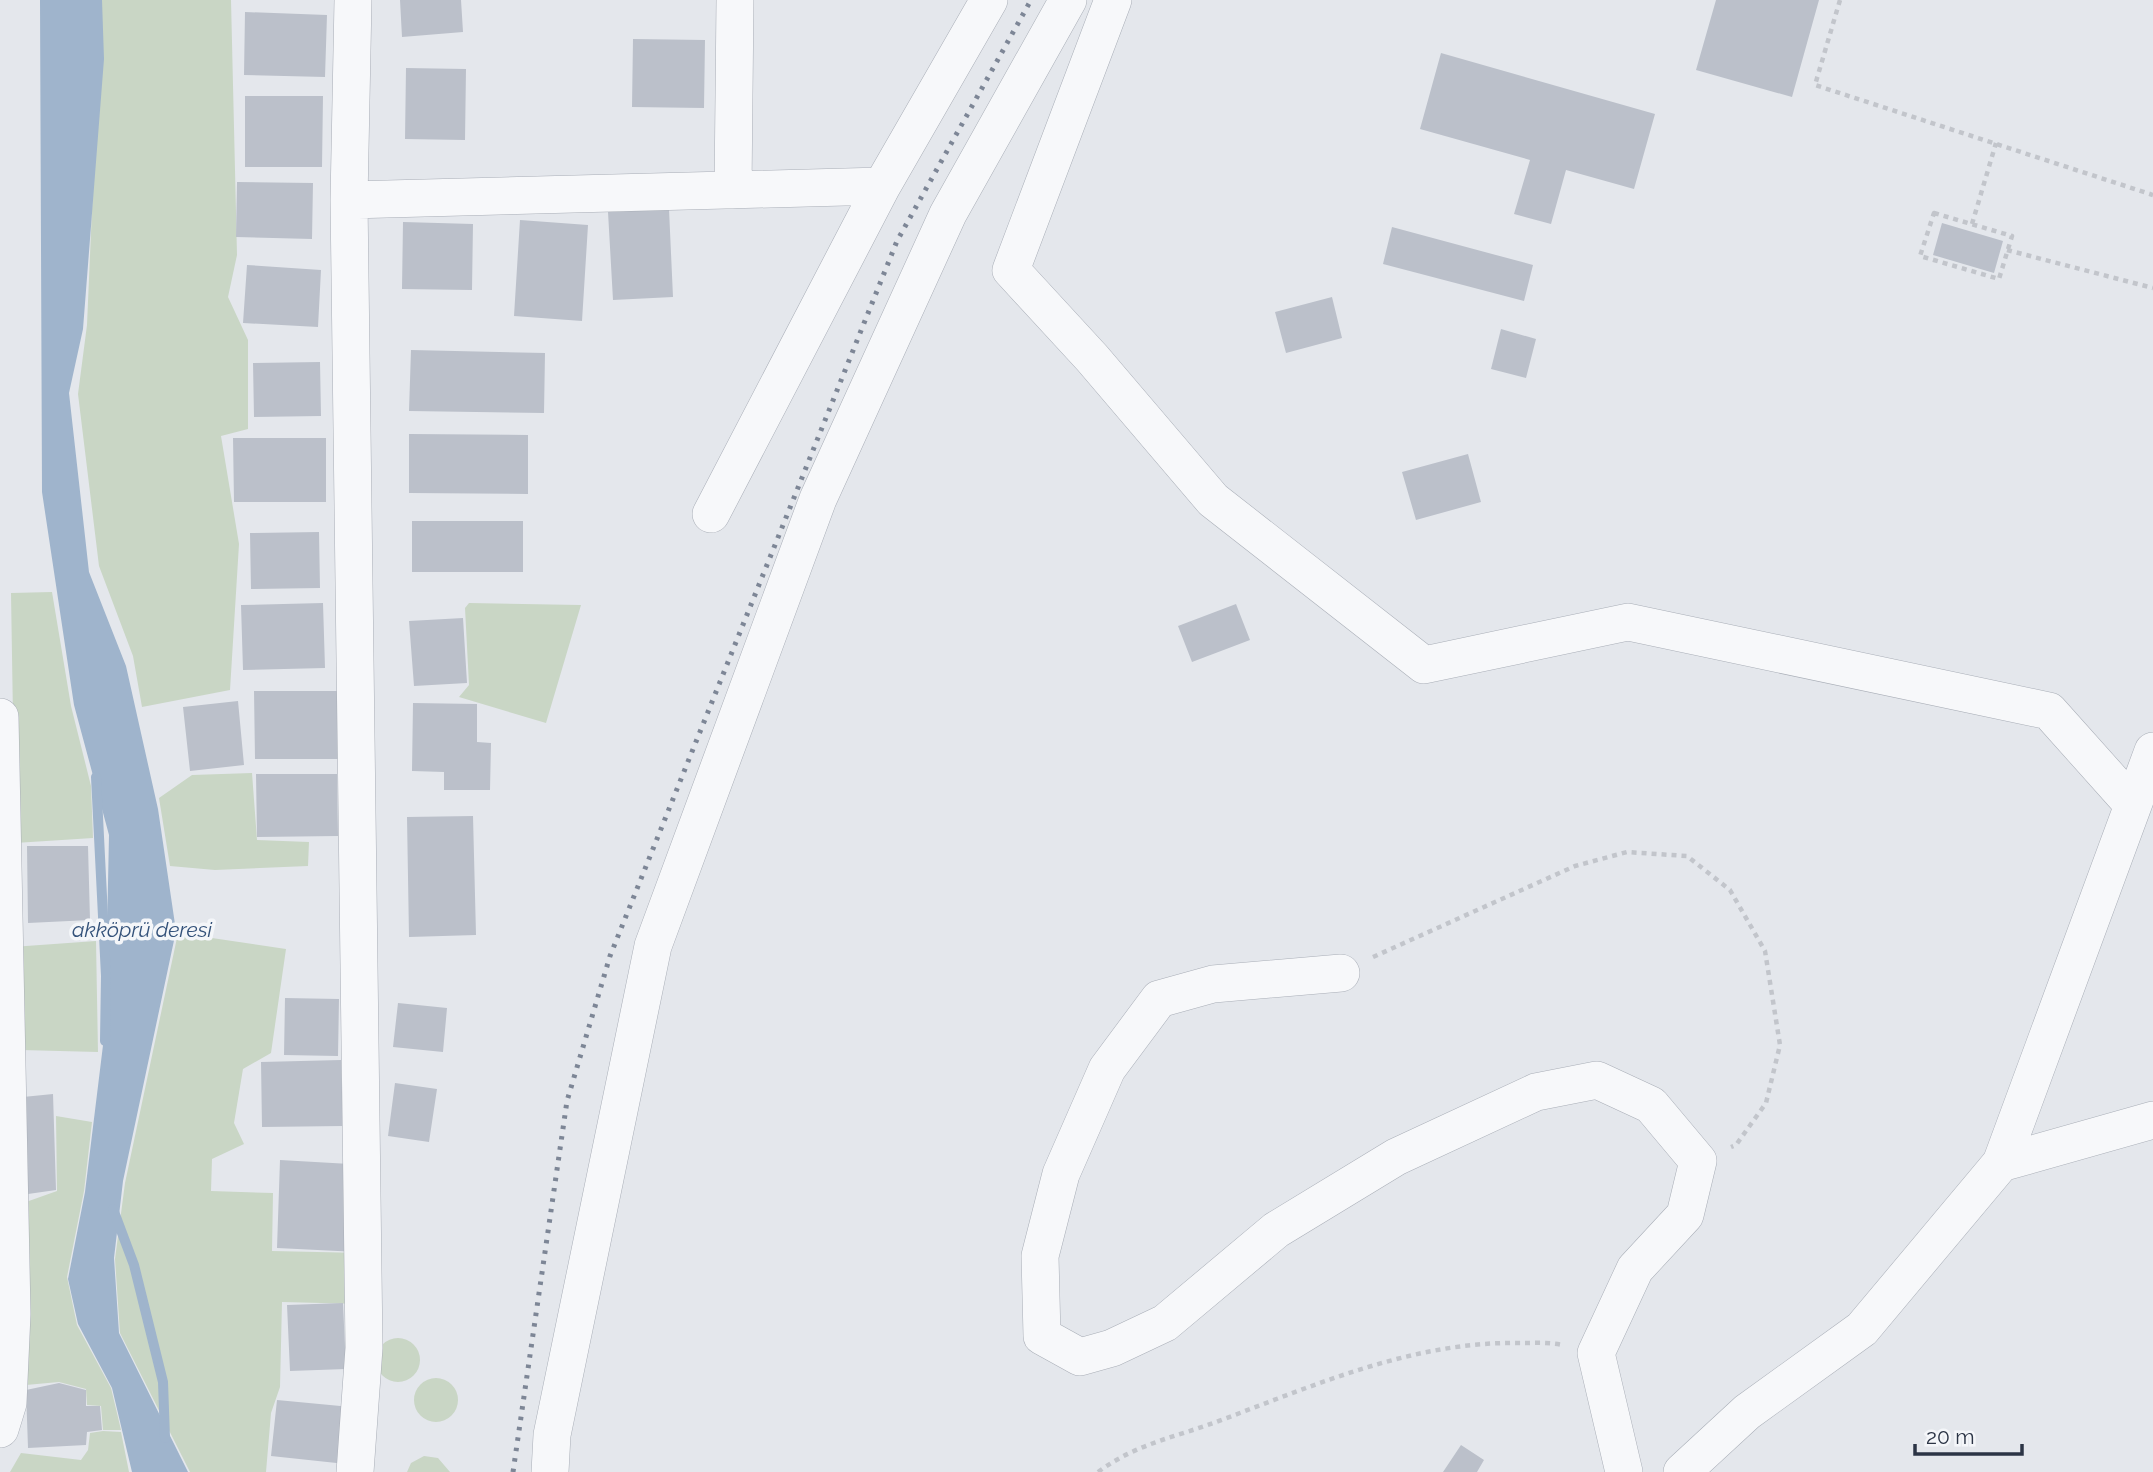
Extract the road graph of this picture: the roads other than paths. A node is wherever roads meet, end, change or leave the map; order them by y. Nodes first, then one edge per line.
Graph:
1 (353, 0) edge
2 (735, 0) edge
3 (989, 0) edge
4 (1069, 0) edge
5 (1113, 0) edge
6 (882, 186) junction
7 (733, 190) junction
8 (349, 200) junction
9 (711, 514) dead end
10 (0, 717) edge
11 (2153, 751) edge
12 (2133, 805) junction
13 (1340, 974) road end
14 (2153, 1120) edge
15 (2001, 1163) junction
16 (0, 1429) edge
17 (355, 1472) edge
18 (550, 1472) edge
19 (1624, 1472) edge
20 (1682, 1472) edge

1 - 8 street
2 - 7 street
3 - 6 street
4 - 18 street
5 - 12 street
6 - 7 street
6 - 9 street
7 - 8 street
8 - 17 street
10 - 16 street
11 - 12 street
12 - 15 street
13 - 19 street
14 - 15 street
15 - 20 street

